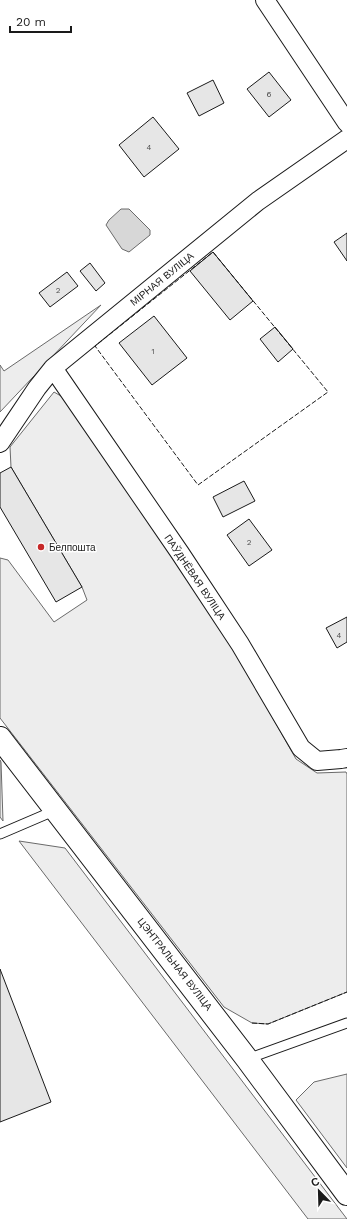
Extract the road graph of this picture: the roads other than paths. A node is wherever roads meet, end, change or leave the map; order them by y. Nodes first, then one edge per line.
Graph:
1 (265, 0) edge
2 (347, 123) edge
3 (347, 139) edge
4 (53, 368) junction
5 (0, 443) edge
6 (0, 738) edge
7 (347, 758) edge
8 (56, 810) junction
9 (0, 834) edge
10 (347, 1023) edge
11 (247, 1059) junction
12 (347, 1194) edge

1 - 2 street
3 - 4 street, МІРНАЯ ВУЛІЦА
4 - 5 street, МІРНАЯ ВУЛІЦА
4 - 7 street, ПАЎДНЁВАЯ ВУЛІЦА
6 - 8 street, ЦЭНТРАЛЬНАЯ ВУЛІЦА
8 - 9 lane
8 - 11 street, ЦЭНТРАЛЬНАЯ ВУЛІЦА
10 - 11 lane
11 - 12 street, ЦЭНТРАЛЬНАЯ ВУЛІЦА

